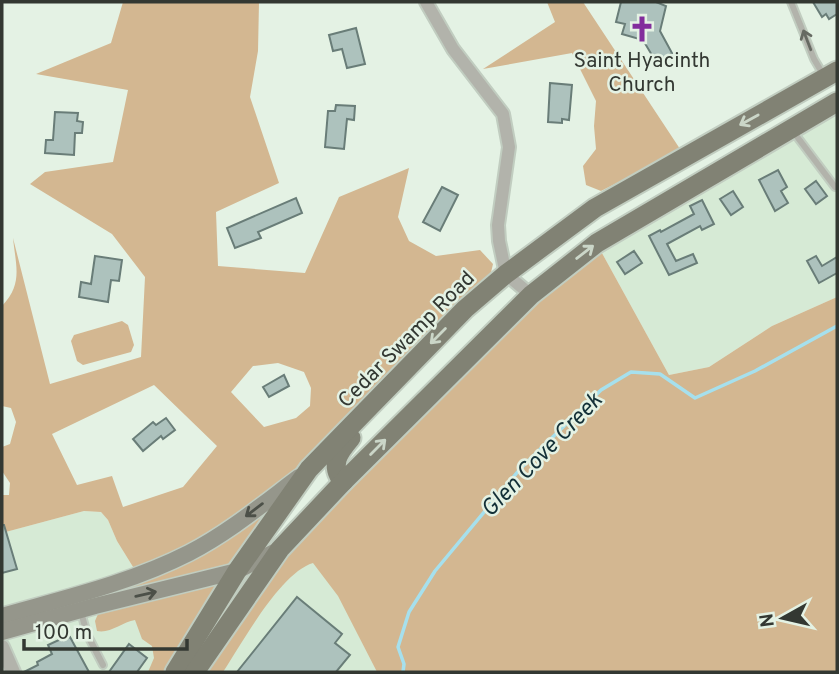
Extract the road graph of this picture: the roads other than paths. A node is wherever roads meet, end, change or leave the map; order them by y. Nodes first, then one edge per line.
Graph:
1 (426, 2) edge
2 (791, 2) edge
3 (824, 79) edge
4 (830, 106) edge
5 (791, 128) junction
6 (835, 187) dead end
7 (506, 274) junction
8 (531, 295) junction
9 (413, 361) junction
10 (309, 469) junction
11 (343, 482) junction
12 (280, 549) junction
13 (237, 571) junction
14 (75, 603) junction
15 (4, 626) edge
16 (2, 647) edge
17 (103, 665) dead end
18 (13, 672) edge
19 (175, 672) edge
20 (195, 672) edge

1 - 7 street
3 -> 2 lane
3 - 4 main road
3 -> 7 main road, Cedar Swamp Road
4 - 5 main road, Cedar Swamp Road
5 - 6 lane
8 -> 5 main road, Cedar Swamp Road
7 - 8 street
7 -> 9 main road, Cedar Swamp Road
11 -> 8 main road, Cedar Swamp Road
9 - 10 main road, Cedar Swamp Road
9 - 11 main road
10 - 13 main road
10 -> 14 main road, Cedar Swamp Road
11 - 12 main road, Cedar Swamp Road
12 - 13 main road, Cedar Swamp Road
12 - 20 main road
14 -> 13 main road, Cedar Swamp Road
13 - 19 main road
14 - 15 main road, Cedar Swamp Road
14 - 17 lane
16 - 18 street

